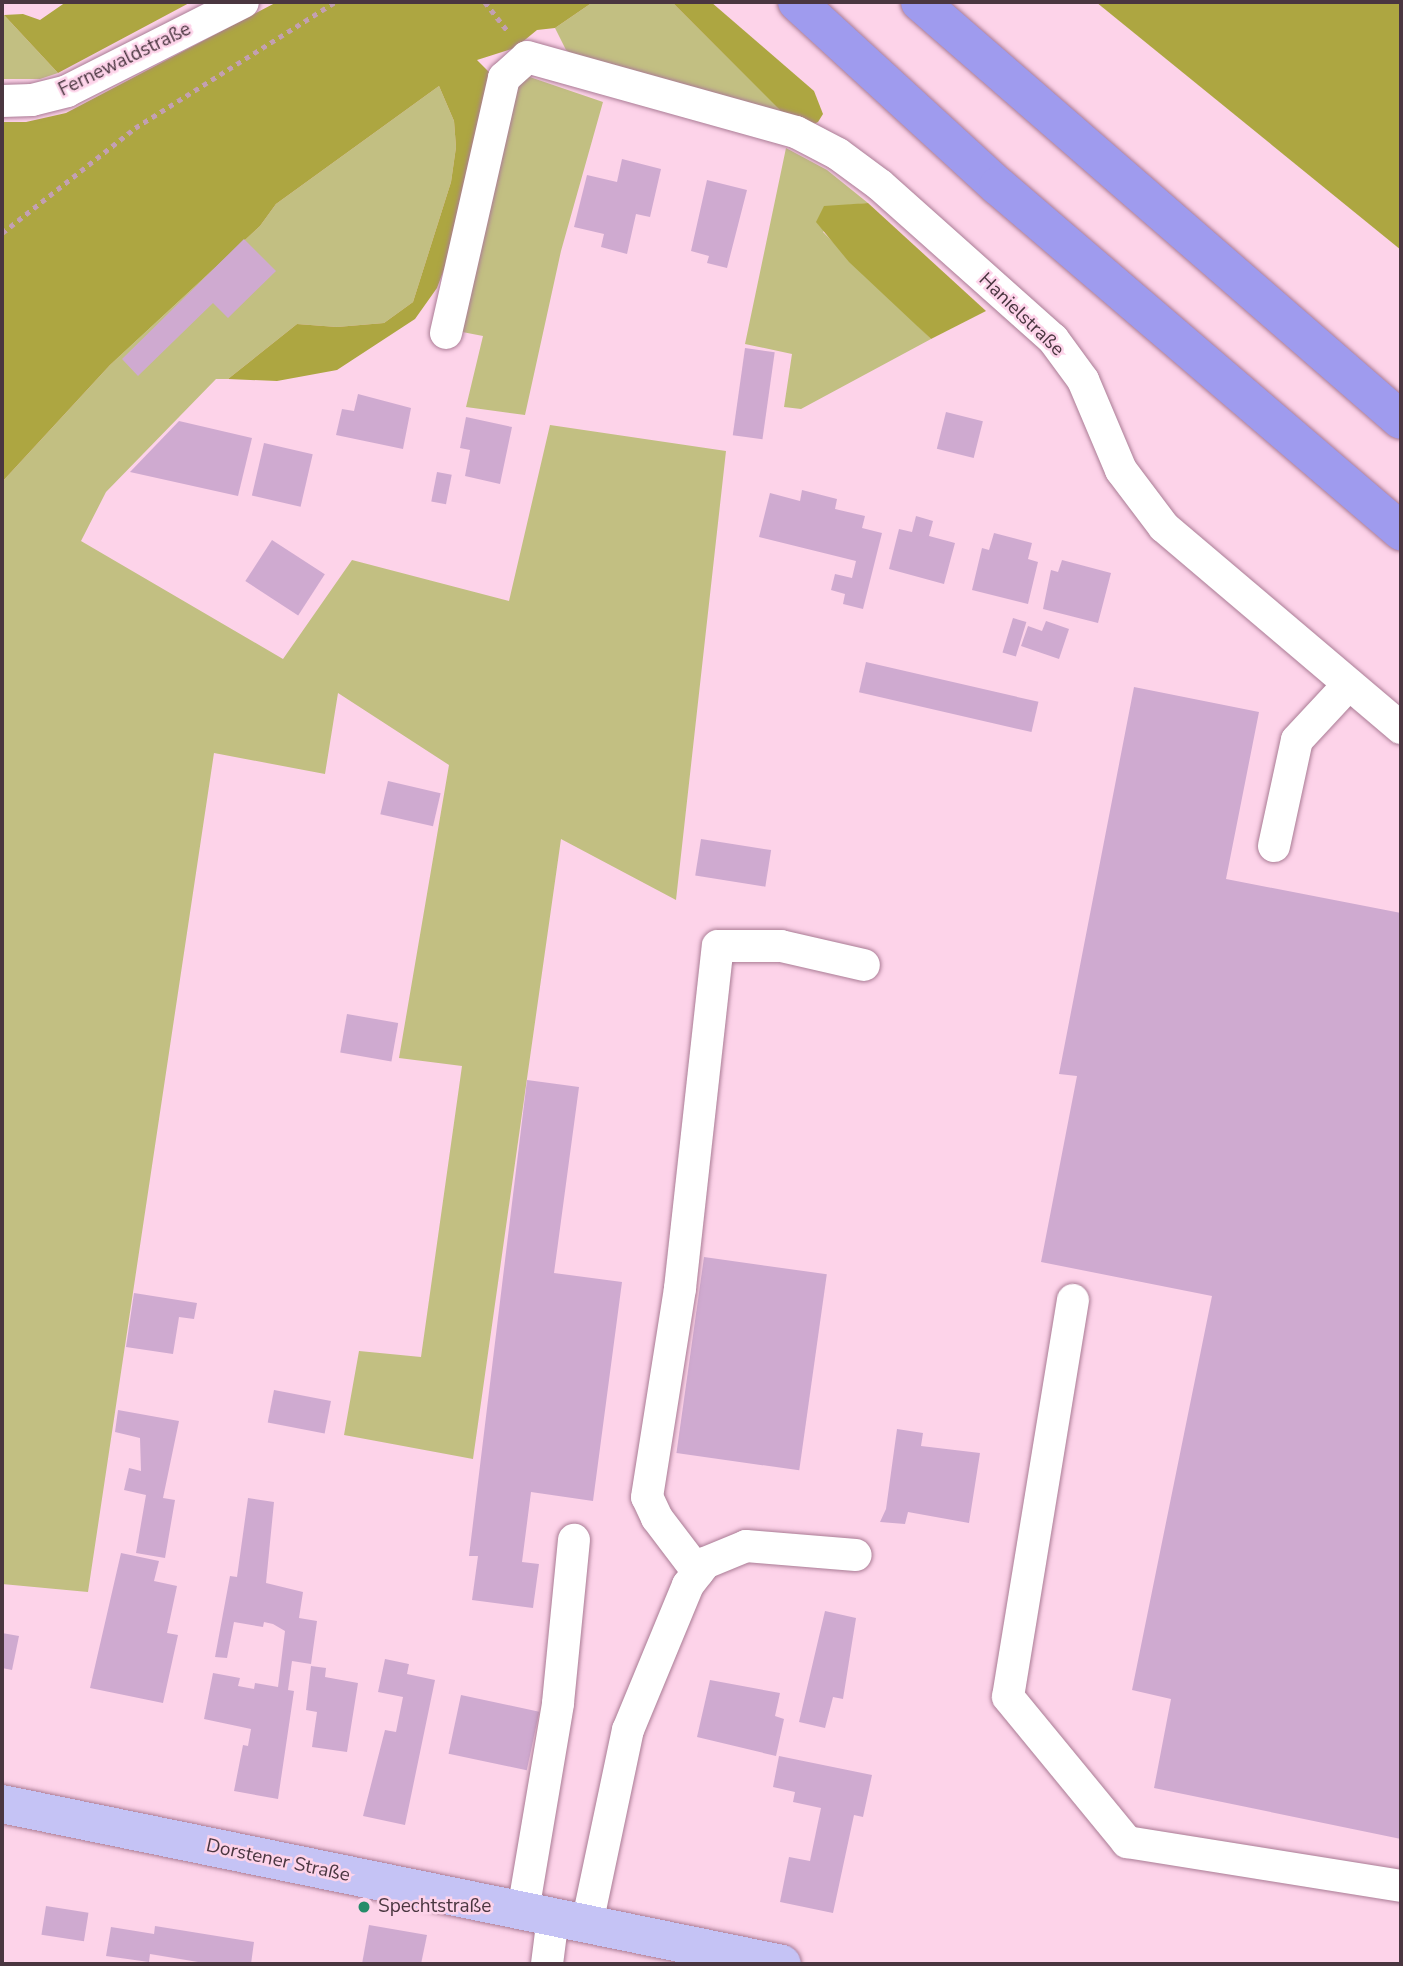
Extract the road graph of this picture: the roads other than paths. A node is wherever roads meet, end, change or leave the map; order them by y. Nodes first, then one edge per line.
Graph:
1 (243, 2) edge
2 (797, 2) edge
3 (920, 2) edge
4 (2, 101) edge
5 (446, 333) dead end
6 (1401, 420) edge
7 (1401, 531) edge
8 (1349, 684) junction
9 (1401, 728) edge
10 (1275, 846) dead end
11 (864, 965) dead end
12 (1073, 1300) dead end
13 (574, 1540) dead end
14 (856, 1555) dead end
15 (698, 1572) junction
16 (2, 1804) edge
17 (1401, 1886) edge
18 (555, 1917) junction
19 (547, 1964) edge
20 (782, 1964) edge

1 - 4 street, Fernewaldstraße
2 - 7 highway
3 - 6 highway
5 - 8 street, Hanielstraße
8 - 9 street, Hanielstraße
8 - 10 street
11 - 15 street
12 - 17 street
13 - 18 street
14 - 15 street
15 - 18 street
16 - 18 main road, Dorstener Straße
18 - 19 street
18 - 20 main road, Dorstener Straße

